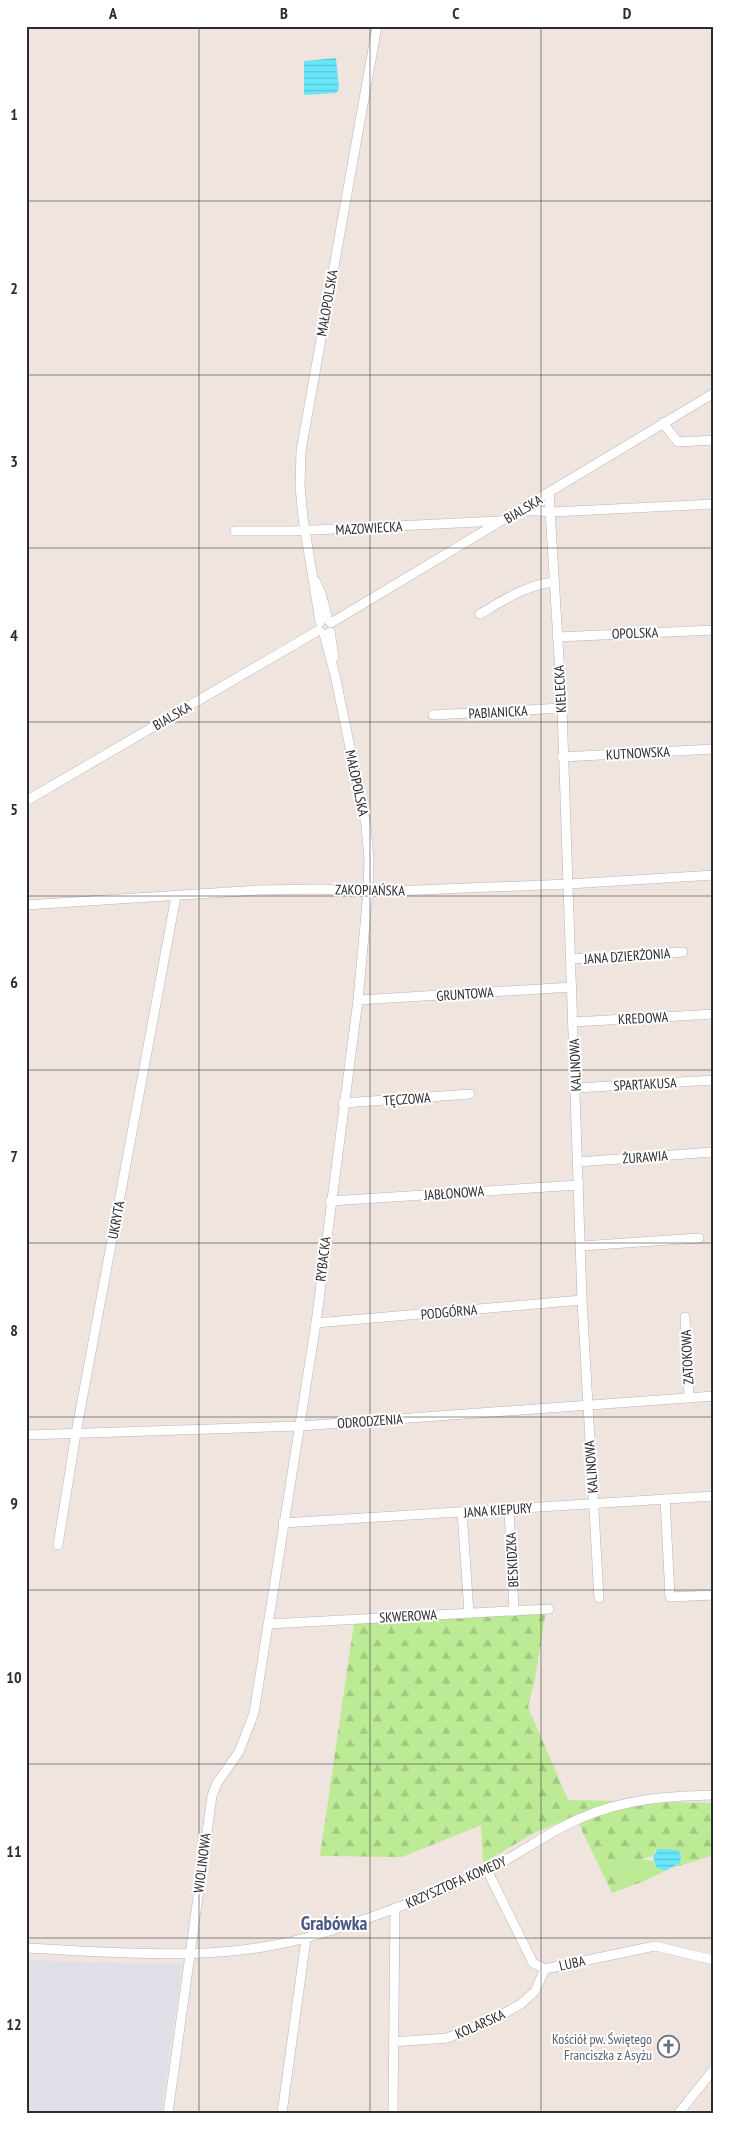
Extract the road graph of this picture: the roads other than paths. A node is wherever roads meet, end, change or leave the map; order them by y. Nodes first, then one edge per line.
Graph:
1 (377, 26) edge
2 (714, 393) edge
3 (663, 423) junction
4 (714, 440) edge
5 (549, 493) junction
6 (714, 504) edge
7 (521, 510) junction
8 (552, 512) junction
9 (502, 521) junction
10 (305, 530) junction
11 (235, 531) dead end
12 (554, 582) junction
13 (480, 614) dead end
14 (325, 627) junction
15 (714, 630) edge
16 (557, 637) junction
17 (562, 708) junction
18 (433, 715) dead end
19 (714, 749) edge
20 (562, 757) junction
21 (26, 801) edge
22 (714, 875) edge
23 (569, 884) junction
24 (368, 892) junction
25 (176, 896) junction
26 (26, 905) edge
27 (682, 952) dead end
28 (571, 959) junction
29 (572, 987) junction
30 (358, 1000) junction
31 (714, 1014) edge
32 (573, 1022) junction
33 (714, 1080) edge
34 (575, 1088) junction
35 (470, 1094) dead end
36 (344, 1103) junction
37 (713, 1152) edge
38 (578, 1162) junction
39 (578, 1185) junction
40 (330, 1201) junction
41 (699, 1238) dead end
42 (581, 1246) junction
43 (582, 1300) junction
44 (685, 1317) dead end
45 (316, 1323) junction
46 (714, 1396) edge
47 (689, 1398) junction
48 (587, 1404) junction
49 (300, 1426) junction
50 (76, 1433) junction
51 (26, 1435) edge
52 (714, 1496) edge
53 (665, 1499) junction
54 (593, 1504) junction
55 (509, 1510) junction
56 (462, 1512) junction
57 (283, 1523) junction
58 (58, 1545) dead end
59 (714, 1595) edge
60 (599, 1598) dead end
61 (548, 1609) dead end
62 (514, 1610) junction
63 (469, 1613) junction
64 (268, 1624) junction
65 (714, 1795) edge
66 (487, 1870) junction
67 (395, 1908) junction
68 (306, 1939) junction
69 (26, 1948) edge
70 (191, 1955) junction
71 (714, 1960) edge
72 (545, 1969) junction
73 (393, 2042) junction
74 (714, 2070) edge
75 (168, 2113) edge
76 (282, 2113) edge
77 (393, 2113) edge
78 (679, 2113) edge

1 - 10 street, MAŁOPOLSKA
2 - 3 street, BIALSKA
3 - 4 street
3 - 5 street, BIALSKA
5 - 7 street, BIALSKA
5 - 8 street, KIELECKA
6 - 8 street
7 - 8 street
7 - 9 street, BIALSKA
8 - 12 street, KIELECKA
9 - 10 street, MAZOWIECKA
9 - 14 street, BIALSKA
10 - 11 street, MAZOWIECKA
10 - 14 street, MAŁOPOLSKA
12 - 13 street
12 - 16 street, KIELECKA
14 - 21 street, BIALSKA
14 - 24 street, MAŁOPOLSKA
15 - 16 street, OPOLSKA
16 - 17 street, KIELECKA
17 - 18 street, PABIANICKA
17 - 20 street, KIELECKA
19 - 20 street, KUTNOWSKA
20 - 23 street, KIELECKA
22 - 23 street, ZAKOPIAŃSKA
23 - 24 street, ZAKOPIAŃSKA
23 - 28 street, KALINOWA
24 - 25 street, ZAKOPIAŃSKA
24 - 30 street, RYBACKA
25 - 26 street, ZAKOPIAŃSKA
25 - 50 street, UKRYTA
27 - 28 street, JANA DZIERŻONIA
28 - 29 street, KALINOWA
29 - 30 street, GRUNTOWA
29 - 32 street, KALINOWA
30 - 36 street, RYBACKA
31 - 32 street, KREDOWA
32 - 34 street, KALINOWA
33 - 34 street, SPARTAKUSA
34 - 38 street, KALINOWA
35 - 36 street, TĘCZOWA
36 - 40 street, RYBACKA
37 - 38 street, ŻURAWIA
38 - 39 street, KALINOWA
39 - 40 street, JABŁONOWA
39 - 42 street, KALINOWA
40 - 45 street, RYBACKA
41 - 42 street
42 - 43 street, KALINOWA
43 - 45 street, PODGÓRNA
43 - 48 street, KALINOWA
44 - 47 street, ZATOKOWA
45 - 49 street, RYBACKA
46 - 47 street, ODRODZENIA
47 - 48 street, ODRODZENIA
48 - 49 street, ODRODZENIA
48 - 54 street, KALINOWA
49 - 50 street, ODRODZENIA
49 - 57 street, RYBACKA
50 - 51 street, ODRODZENIA
50 - 58 street, UKRYTA
52 - 53 street, JANA KIEPURY
53 - 54 street, JANA KIEPURY
53 - 59 street
54 - 55 street, JANA KIEPURY
54 - 60 street, KALINOWA
55 - 56 street, JANA KIEPURY
55 - 62 street, BESKIDZKA
56 - 57 street, JANA KIEPURY
56 - 63 street
57 - 64 street, RYBACKA
61 - 62 street, SKWEROWA
62 - 63 street, SKWEROWA
63 - 64 street, SKWEROWA
64 - 70 street, WIOLINOWA
65 - 66 street, KRZYSZTOFA KOMEDY
66 - 67 street, KRZYSZTOFA KOMEDY
66 - 72 street, LUBA
67 - 68 street, KRZYSZTOFA KOMEDY
67 - 73 street
68 - 70 street, KRZYSZTOFA KOMEDY
68 - 76 street
69 - 70 street, KRZYSZTOFA KOMEDY
70 - 75 street, WIOLINOWA
71 - 72 street, LUBA
72 - 73 street, KOLARSKA
73 - 77 street
74 - 78 street

